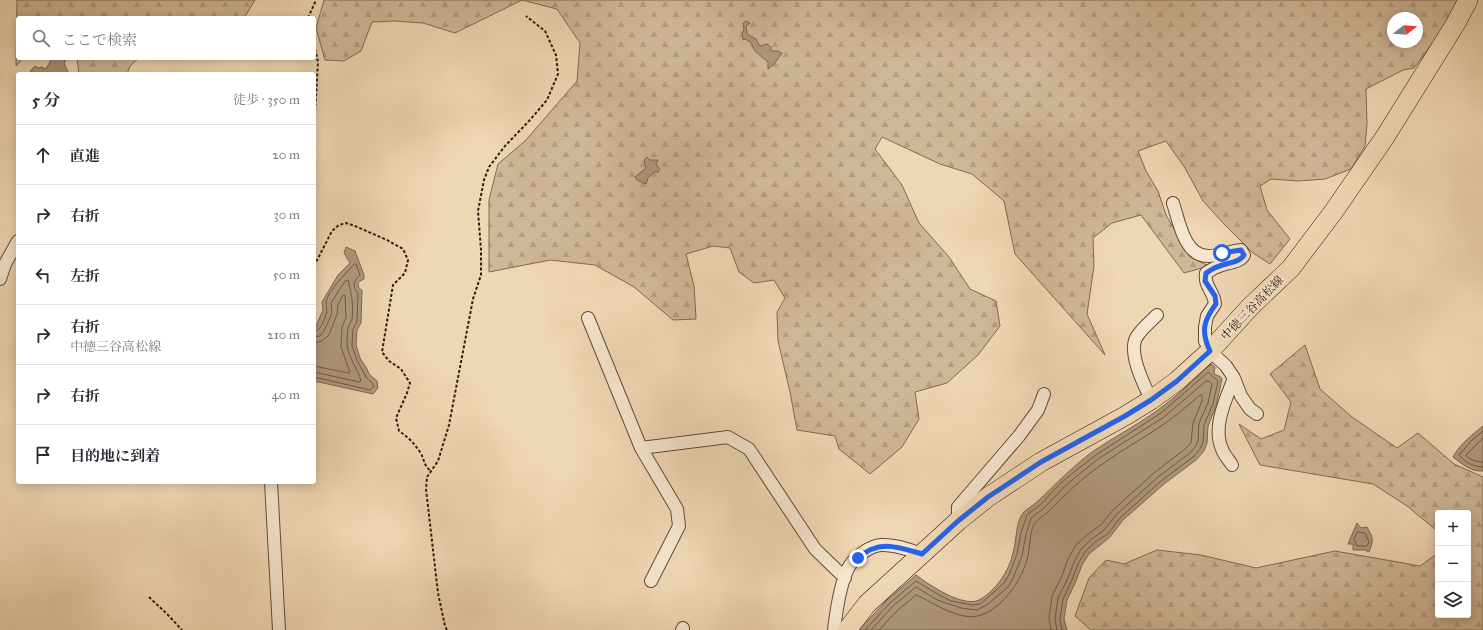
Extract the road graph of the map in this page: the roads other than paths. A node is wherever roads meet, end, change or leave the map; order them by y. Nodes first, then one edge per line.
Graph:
1 (1468, 0) edge
2 (1173, 203) dead end
3 (16, 245) edge
4 (0, 279) edge
5 (1157, 315) dead end
6 (588, 318) dead end
7 (1210, 351) junction
8 (1234, 378) junction
9 (1044, 394) dead end
10 (1151, 400) junction
11 (1257, 414) dead end
12 (641, 448) junction
13 (1232, 465) dead end
14 (271, 484) edge
15 (958, 521) junction
16 (922, 554) junction
17 (845, 578) junction
18 (651, 581) dead end
19 (279, 630) edge
20 (834, 630) edge
21 (847, 630) edge

1 - 7 main road, 中徳三谷高松線
2 - 7 street
3 - 4 street
5 - 10 street
6 - 12 street
7 - 8 street
7 - 10 main road, 中徳三谷高松線
8 - 11 street
8 - 13 street
9 - 15 street
10 - 15 main road, 中徳三谷高松線
12 - 17 street
12 - 18 street
14 - 19 street
15 - 16 main road, 中徳三谷高松線
16 - 17 street
16 - 21 main road, 中徳三谷高松線
17 - 20 street

